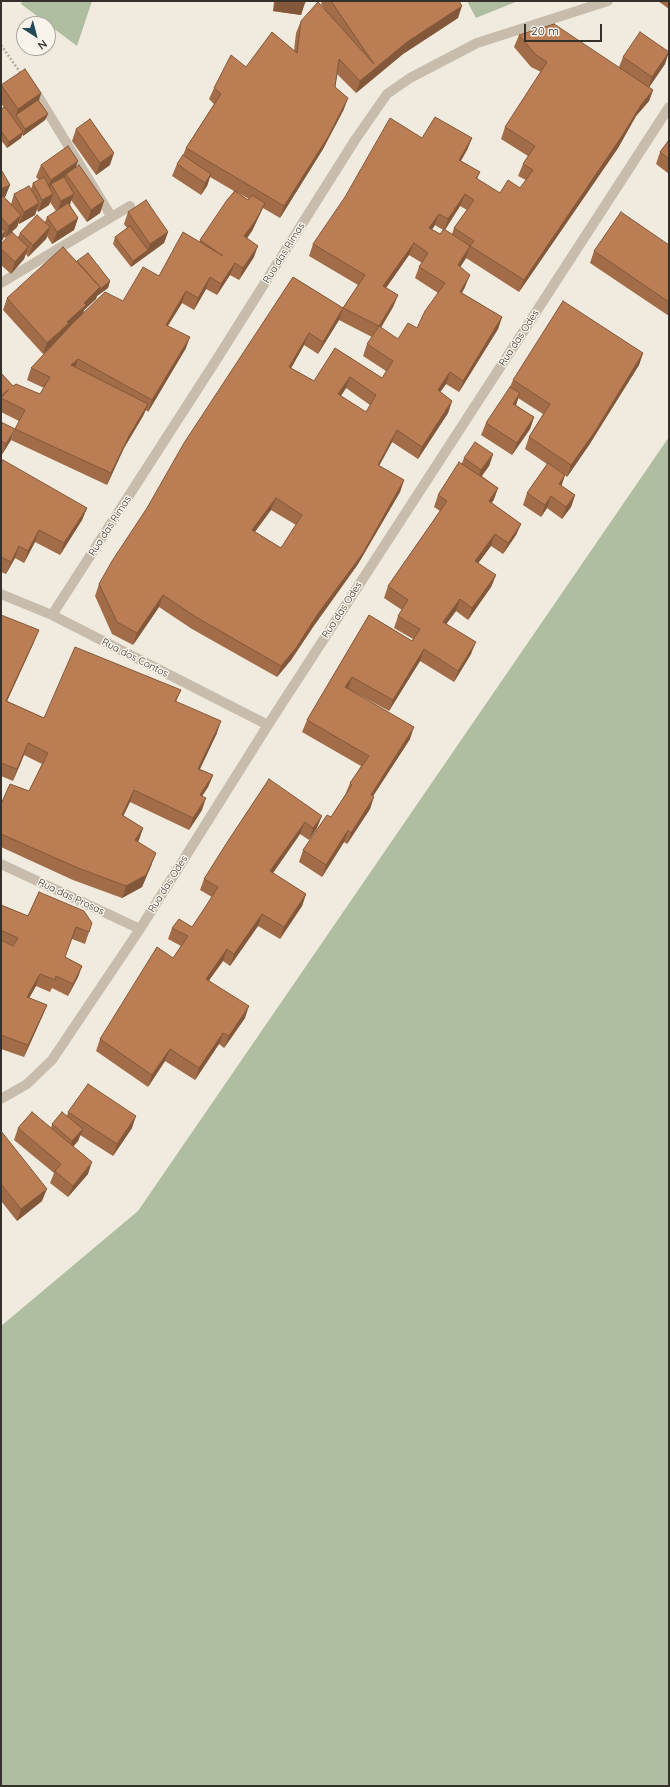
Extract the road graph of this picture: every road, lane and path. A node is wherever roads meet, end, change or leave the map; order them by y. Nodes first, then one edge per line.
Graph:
1 (608, 1) edge
2 (1, 45) edge
3 (38, 96) joint
4 (669, 107) edge
5 (130, 206) dead end
6 (112, 216) junction
7 (1, 283) edge
8 (1, 594) edge
9 (52, 615) junction
10 (268, 725) junction
11 (1, 864) edge
12 (140, 929) junction
13 (1, 1099) edge

1 - 9 street, Rua das Rimas
2 - 3 path
3 - 6 street
4 - 10 street, Rua das Odes
5 - 6 street
6 - 7 street
8 - 9 street, Rua dos Contos
9 - 10 street, Rua dos Contos
10 - 12 street, Rua das Odes
11 - 12 street, Rua das Prosas
12 - 13 street, Rua das Odes

